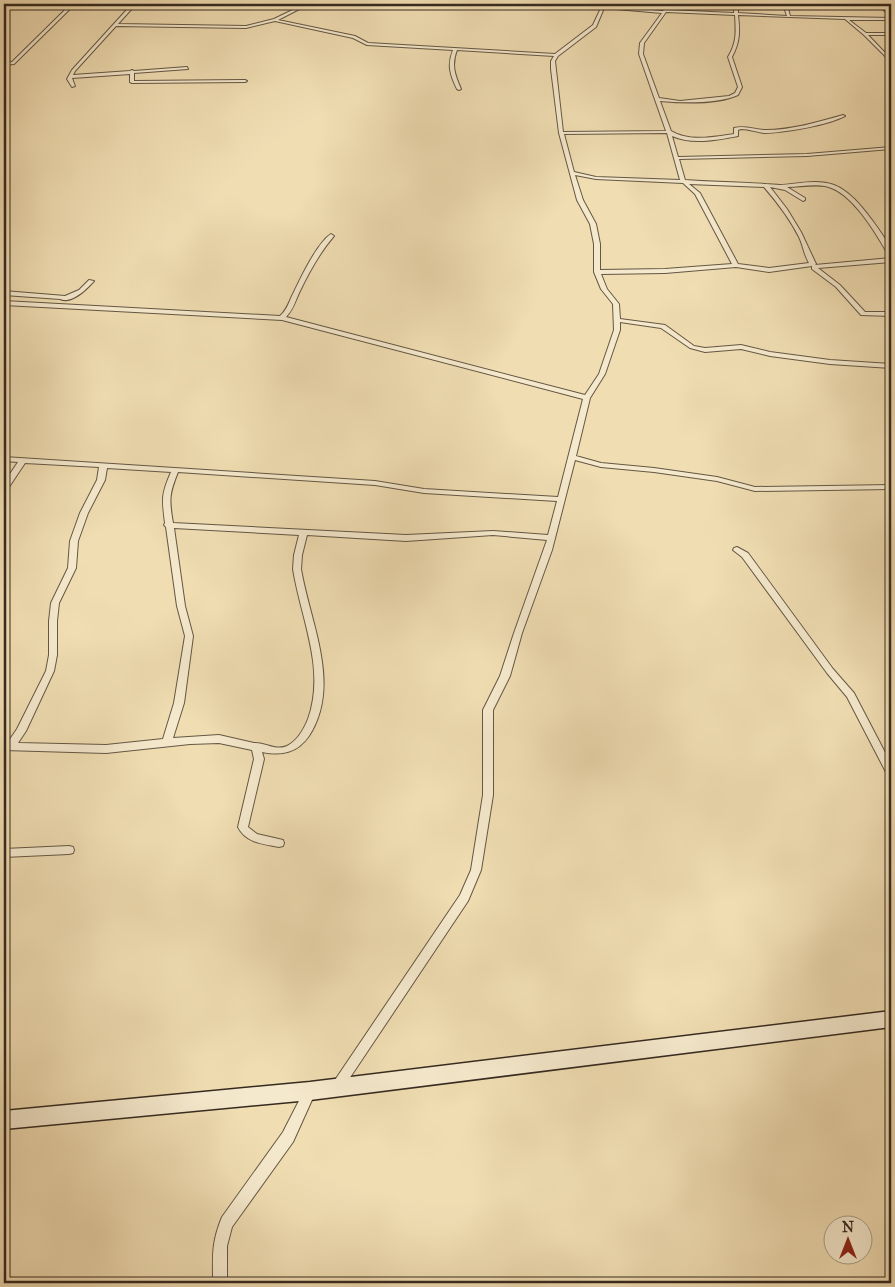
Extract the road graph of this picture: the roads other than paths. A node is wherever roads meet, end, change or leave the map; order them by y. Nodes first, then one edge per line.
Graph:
1 (72, 4) edge
2 (134, 4) edge
3 (308, 4) edge
4 (670, 4) edge
5 (736, 4) edge
6 (785, 4) edge
7 (857, 5) dead end
8 (603, 6) edge
9 (665, 11) junction
10 (736, 14) junction
11 (891, 15) edge
12 (789, 17) junction
13 (846, 19) junction
14 (891, 19) edge
15 (276, 20) junction
16 (115, 25) junction
17 (865, 34) junction
18 (891, 34) edge
19 (455, 50) junction
20 (556, 55) junction
21 (891, 61) edge
22 (4, 64) edge
23 (187, 68) dead end
24 (132, 71) junction
25 (70, 77) junction
26 (245, 81) dead end
27 (73, 86) dead end
28 (459, 89) dead end
29 (657, 98) junction
30 (843, 116) dead end
31 (669, 132) junction
32 (561, 133) junction
33 (891, 148) edge
34 (676, 158) junction
35 (573, 176) junction
36 (683, 181) junction
37 (768, 185) junction
38 (803, 200) dead end
39 (331, 236) dead end
40 (891, 255) edge
41 (891, 260) edge
42 (736, 264) junction
43 (814, 266) junction
44 (597, 272) junction
45 (91, 281) dead end
46 (4, 293) edge
47 (69, 298) junction
48 (4, 303) edge
49 (36, 304) junction
50 (891, 314) edge
51 (282, 318) junction
52 (616, 320) junction
53 (891, 366) edge
54 (587, 398) junction
55 (571, 458) junction
56 (4, 459) edge
57 (22, 461) junction
58 (103, 467) junction
59 (175, 472) junction
60 (891, 487) edge
61 (4, 488) edge
62 (560, 499) junction
63 (168, 525) junction
64 (304, 532) junction
65 (551, 538) junction
66 (737, 550) dead end
67 (167, 741) junction
68 (8, 746) edge
69 (256, 746) junction
70 (274, 751) junction
71 (259, 759) junction
72 (891, 773) edge
73 (279, 843) dead end
74 (69, 850) dead end
75 (4, 853) edge
76 (891, 1019) edge
77 (337, 1087) junction
78 (310, 1091) junction
79 (4, 1120) edge
80 (220, 1283) edge

1 - 22 street
2 - 16 street
3 - 15 street
4 - 9 street
5 - 10 street
6 - 12 street
7 - 11 street
8 - 9 street
8 - 20 street
9 - 10 street
9 - 29 street
10 - 12 street
10 - 29 street
12 - 13 street
13 - 14 street
13 - 17 street
15 - 16 street
15 - 19 street
16 - 25 street
17 - 18 street
17 - 21 street
19 - 20 street
19 - 28 street
20 - 32 street
23 - 24 street
24 - 25 street
24 - 26 street
25 - 27 street
29 - 31 street
30 - 31 street
31 - 32 street
31 - 34 street
32 - 35 street
33 - 34 street
34 - 36 street
35 - 36 street
35 - 44 street
36 - 37 street
36 - 42 street
37 - 38 street
37 - 40 street
37 - 43 street
39 - 51 street
41 - 43 street
42 - 43 street
42 - 44 street
43 - 50 street
44 - 52 street
45 - 47 street
46 - 47 street
47 - 49 street
48 - 49 street
49 - 51 street
51 - 54 street
52 - 53 street
52 - 54 street
54 - 55 street
55 - 60 street
55 - 62 street
56 - 57 street
57 - 58 street
57 - 61 street
58 - 59 street
58 - 68 street
59 - 62 street
59 - 63 street
62 - 65 street
63 - 64 street
63 - 67 street
64 - 65 street
64 - 70 street
65 - 77 street
66 - 72 street
67 - 68 street
67 - 69 street
69 - 70 street
69 - 71 street
70 - 71 street
71 - 73 street
74 - 75 street
76 - 77 street
77 - 78 street
78 - 79 street
78 - 80 street

